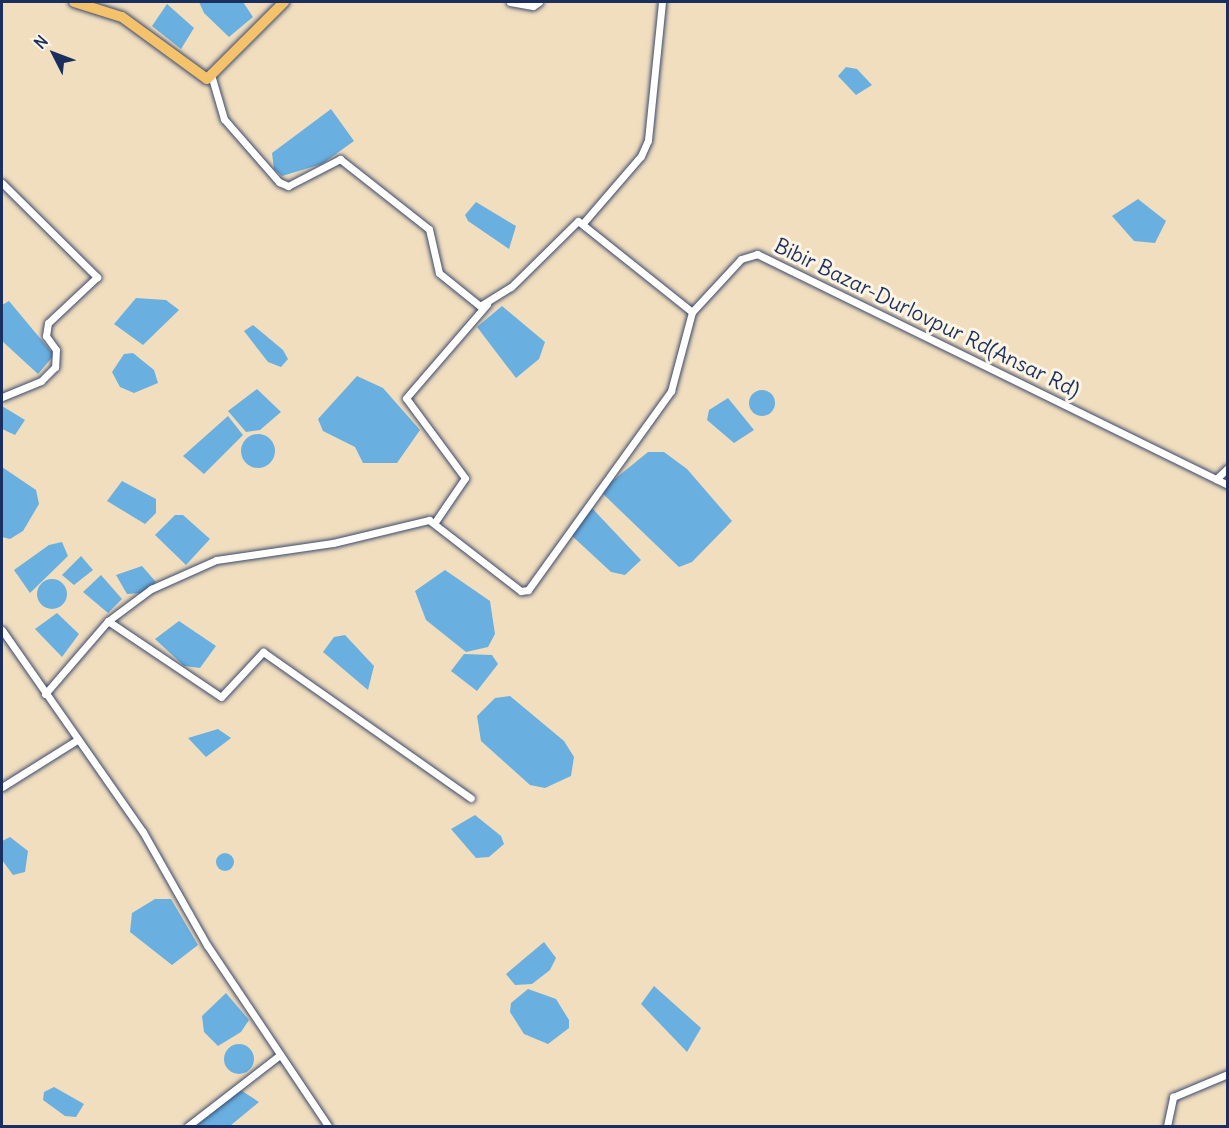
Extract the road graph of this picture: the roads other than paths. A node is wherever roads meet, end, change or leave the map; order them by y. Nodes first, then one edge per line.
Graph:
1 (74, 2) edge
2 (284, 2) edge
3 (510, 2) edge
4 (539, 2) edge
5 (662, 2) edge
6 (212, 78) junction
7 (2, 183) edge
8 (584, 222) junction
9 (487, 304) junction
10 (692, 312) junction
11 (2, 396) edge
12 (1227, 468) edge
13 (1216, 479) junction
14 (1227, 485) edge
15 (435, 522) junction
16 (108, 621) junction
17 (2, 630) edge
18 (45, 694) junction
19 (77, 740) junction
20 (2, 787) edge
21 (471, 798) dead end
22 (280, 1056) junction
23 (1227, 1074) edge
24 (187, 1126) edge
25 (328, 1126) edge
26 (1167, 1126) edge

1 - 6 highway
2 - 6 highway
3 - 4 street
5 - 8 street
6 - 9 street
7 - 11 street
8 - 9 street
8 - 10 street
9 - 15 street
10 - 13 street, Bibir Bazar-Durlovpur Rd(Ansar Rd)
10 - 15 street
12 - 13 street
13 - 14 street, Bibir Bazar-Durlovpur Rd(Ansar Rd)
15 - 16 street
16 - 18 street
16 - 21 street
17 - 18 street
18 - 19 street
19 - 20 street
19 - 22 street
22 - 24 street
22 - 25 street
23 - 26 street

